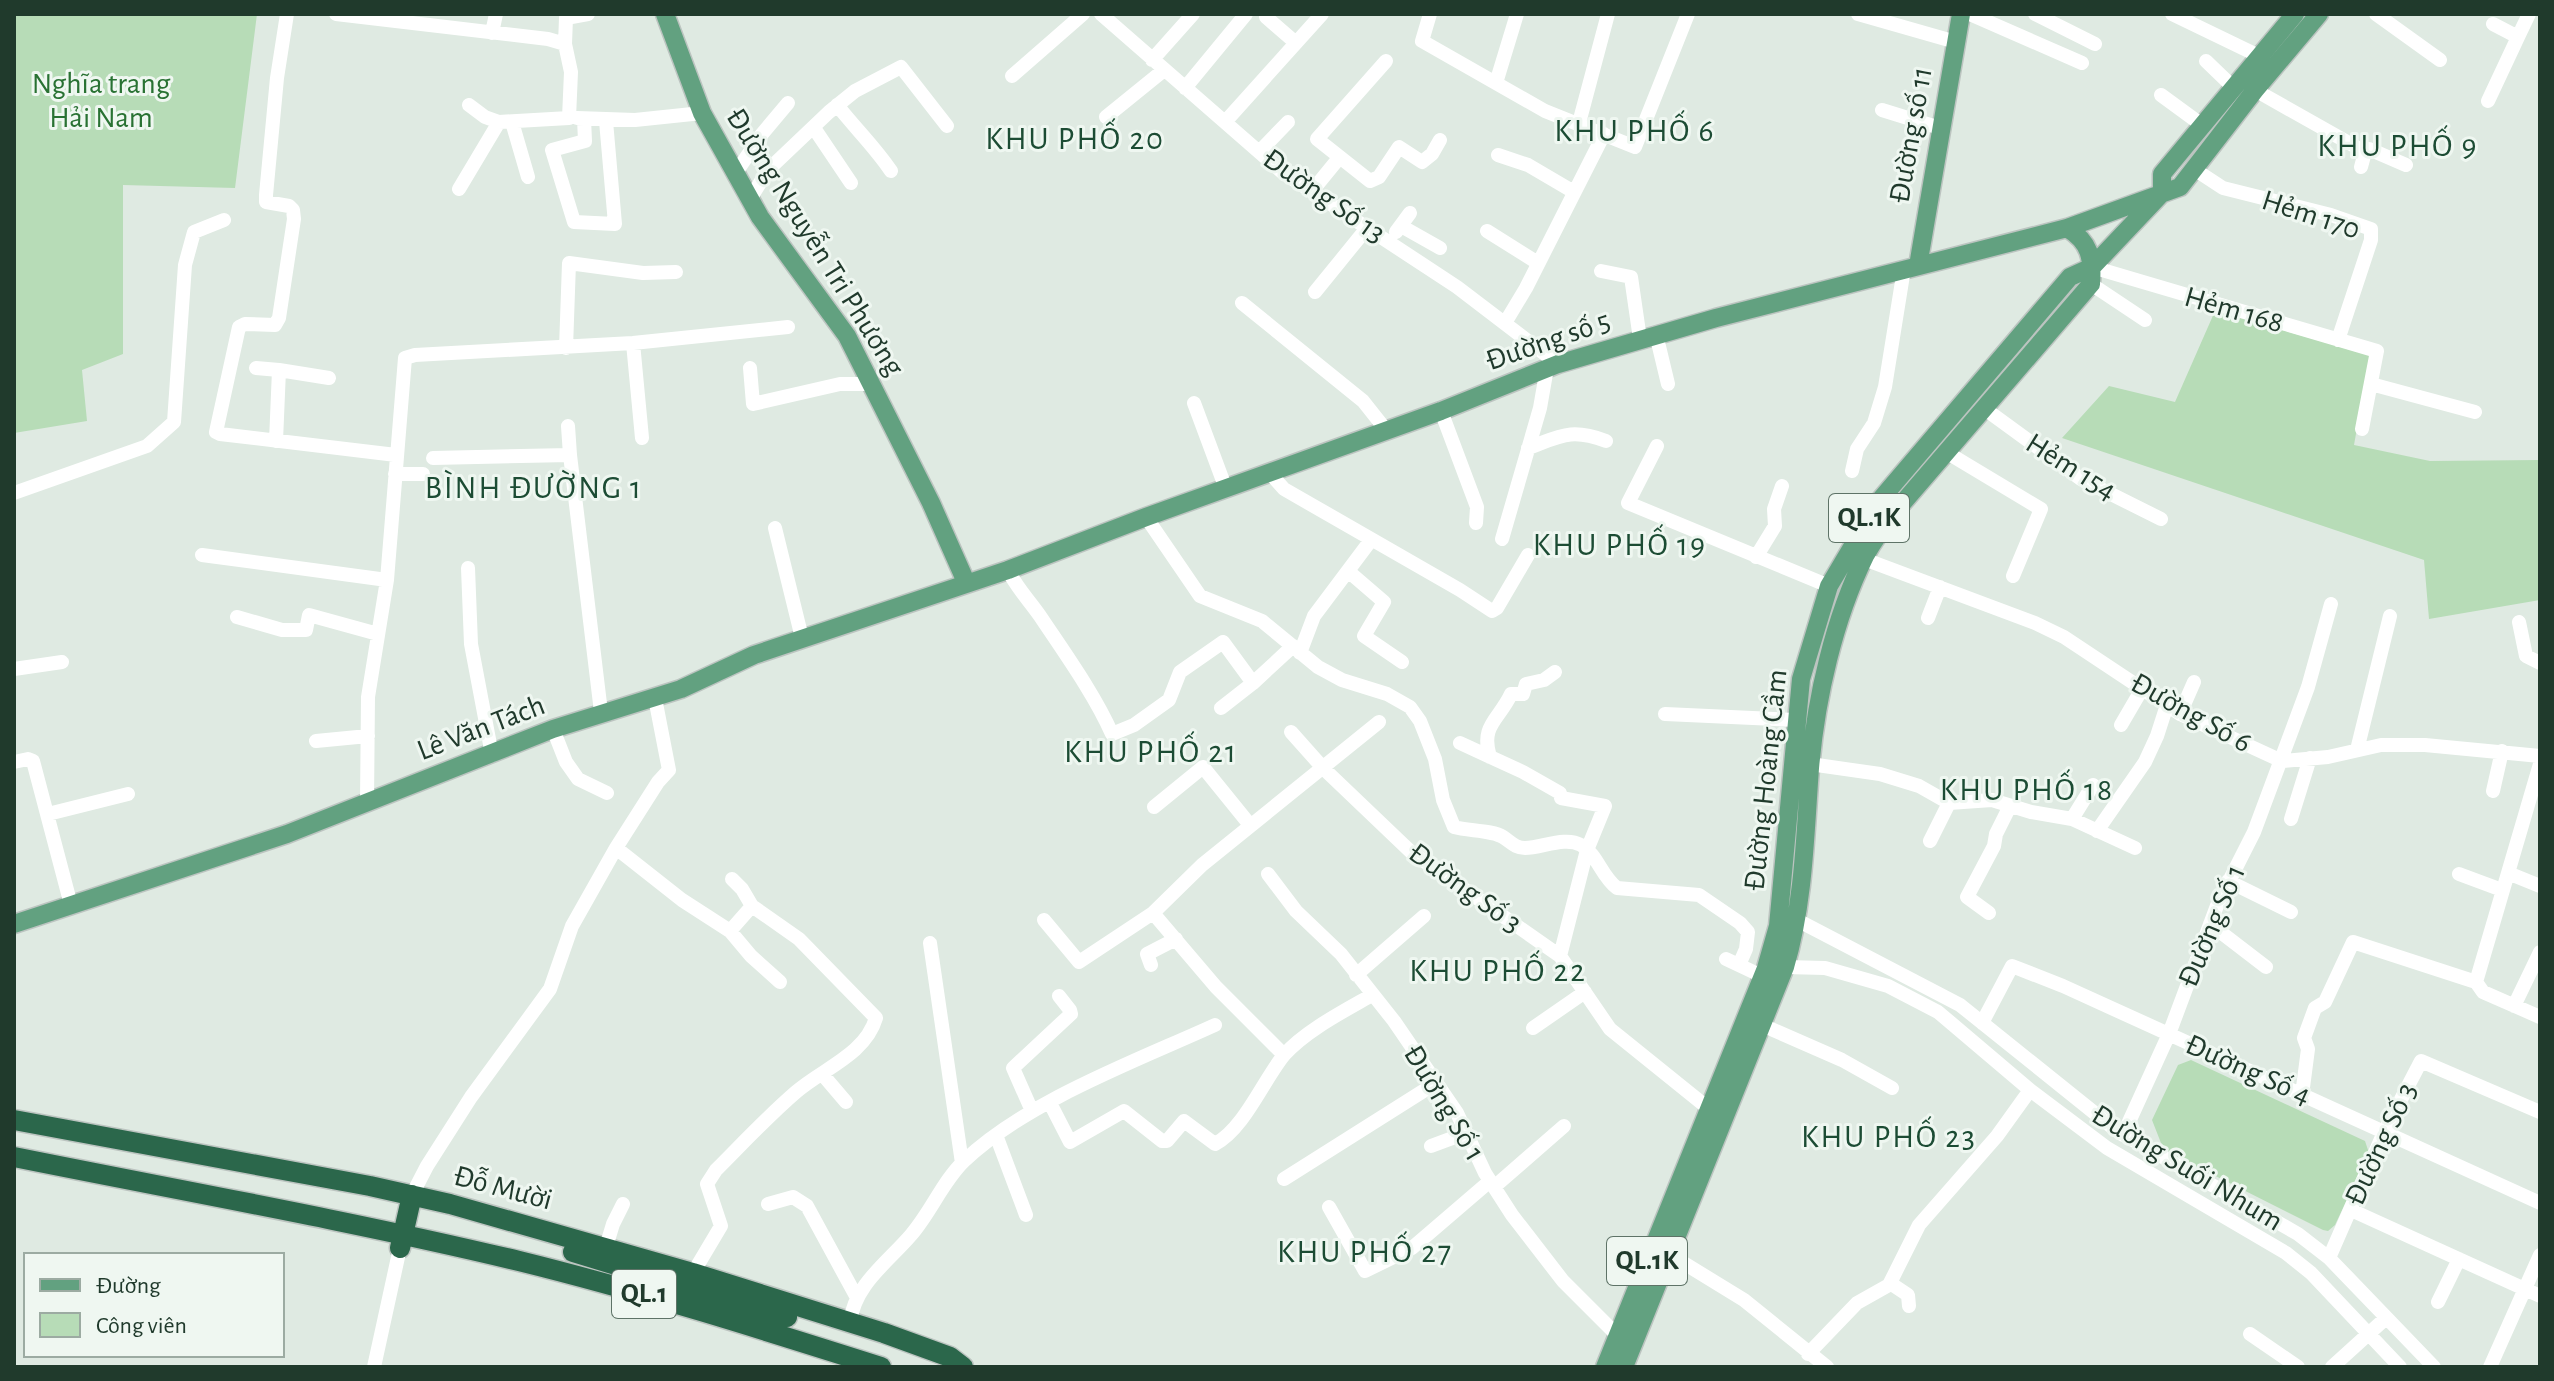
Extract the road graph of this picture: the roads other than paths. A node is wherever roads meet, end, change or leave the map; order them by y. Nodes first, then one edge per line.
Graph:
1 (287, 14) edge
2 (336, 14) edge
3 (496, 14) edge
4 (588, 14) edge
5 (1083, 14) edge
6 (1101, 14) edge
7 (1193, 14) edge
8 (1246, 14) edge
9 (1322, 14) edge
10 (1430, 14) edge
11 (1517, 14) edge
12 (1608, 14) edge
13 (1688, 14) edge
14 (1858, 14) edge
15 (1961, 14) edge
16 (1970, 14) edge
17 (2035, 14) edge
18 (2172, 14) edge
19 (2295, 14) edge
20 (2319, 14) edge
21 (2376, 14) edge
22 (2529, 14) edge
23 (358, 15) edge
24 (670, 16) edge
25 (1266, 17) dead end
26 (452, 21) edge
27 (2493, 24) dead end
28 (492, 33) junction
29 (2518, 37) junction
30 (1956, 42) junction
31 (1296, 43) junction
32 (565, 44) junction
33 (2095, 44) dead end
34 (2259, 56) junction
35 (1152, 60) junction
36 (2440, 60) dead end
37 (1386, 61) dead end
38 (2206, 61) dead end
39 (2082, 63) dead end
40 (1164, 70) junction
41 (1012, 76) dead end
42 (1496, 83) junction
43 (2233, 87) junction
44 (1185, 88) junction
45 (2255, 90) junction
46 (2161, 95) dead end
47 (2488, 101) dead end
48 (788, 103) dead end
49 (469, 105) dead end
50 (837, 105) junction
51 (1882, 110) dead end
52 (702, 113) junction
53 (1106, 117) dead end
54 (569, 118) junction
55 (584, 119) junction
56 (606, 121) junction
57 (505, 122) junction
58 (1225, 122) junction
59 (1288, 122) dead end
60 (1579, 123) junction
61 (2202, 125) junction
62 (947, 126) dead end
63 (814, 128) junction
64 (1940, 128) junction
65 (1604, 134) junction
66 (1440, 140) dead end
67 (1259, 152) junction
68 (1498, 155) dead end
69 (1339, 158) junction
70 (2406, 165) dead end
71 (2194, 169) junction
72 (891, 171) dead end
73 (735, 174) junction
74 (528, 177) dead end
75 (851, 183) dead end
76 (459, 189) dead end
77 (1312, 191) junction
78 (1574, 192) junction
79 (2162, 193) junction
80 (750, 199) junction
81 (1410, 213) dead end
82 (224, 220) dead end
83 (1401, 226) junction
84 (1367, 228) junction
85 (2067, 228) junction
86 (1487, 231) dead end
87 (1389, 242) junction
88 (1440, 248) dead end
89 (1538, 263) junction
90 (1911, 267) junction
91 (1601, 271) dead end
92 (676, 272) dead end
93 (2091, 275) junction
94 (1315, 292) dead end
95 (1242, 303) dead end
96 (2145, 320) dead end
97 (1505, 323) junction
98 (788, 327) dead end
99 (1648, 336) junction
100 (2338, 340) junction
101 (633, 343) junction
102 (566, 348) junction
103 (1552, 366) junction
104 (256, 368) dead end
105 (750, 368) dead end
106 (279, 370) junction
107 (329, 378) dead end
108 (873, 384) junction
109 (1668, 384) dead end
110 (2371, 384) junction
111 (1194, 403) dead end
112 (1985, 409) junction
113 (1441, 411) junction
114 (2475, 412) dead end
115 (568, 426) dead end
116 (2362, 429) dead end
117 (1386, 430) junction
118 (642, 438) dead end
119 (276, 441) junction
120 (1606, 441) dead end
121 (1657, 446) dead end
122 (1528, 448) junction
123 (1946, 452) junction
124 (396, 455) junction
125 (570, 455) junction
126 (433, 458) dead end
127 (1852, 471) dead end
128 (1270, 473) junction
129 (395, 474) junction
130 (423, 474) dead end
131 (1782, 486) dead end
132 (1226, 489) junction
133 (14, 493) edge
134 (1146, 517) junction
135 (2161, 519) dead end
136 (1476, 523) dead end
137 (775, 528) dead end
138 (1502, 539) dead end
139 (1371, 540) junction
140 (202, 555) dead end
141 (1528, 555) dead end
142 (1756, 557) junction
143 (1864, 559) junction
144 (468, 568) dead end
145 (1008, 570) junction
146 (1348, 571) junction
147 (2013, 576) dead end
148 (387, 580) junction
149 (966, 582) junction
150 (1829, 586) junction
151 (1940, 587) junction
152 (2331, 604) dead end
153 (2390, 616) dead end
154 (237, 617) dead end
155 (1928, 618) dead end
156 (2519, 622) dead end
157 (378, 634) junction
158 (802, 638) junction
159 (1296, 650) junction
160 (62, 662) dead end
161 (1402, 662) dead end
162 (2540, 663) edge
163 (14, 669) edge
164 (1555, 672) dead end
165 (2194, 682) dead end
166 (1253, 683) junction
167 (2142, 689) junction
168 (655, 698) junction
169 (1221, 708) dead end
170 (2174, 710) junction
171 (601, 712) junction
172 (1665, 714) dead end
173 (1796, 720) junction
174 (1379, 722) dead end
175 (2121, 725) dead end
176 (553, 729) junction
177 (1291, 732) dead end
178 (368, 736) junction
179 (316, 741) dead end
180 (1460, 743) dead end
181 (2357, 750) junction
182 (2502, 751) junction
183 (492, 755) junction
184 (2540, 756) edge
185 (1490, 757) junction
186 (2310, 758) junction
187 (2282, 761) junction
188 (14, 762) edge
189 (1810, 764) junction
190 (2540, 764) edge
191 (1323, 768) junction
192 (2093, 785) dead end
193 (2493, 791) dead end
194 (607, 793) dead end
195 (128, 794) dead end
196 (367, 802) junction
197 (1949, 803) junction
198 (2010, 806) junction
199 (1154, 807) dead end
200 (48, 814) junction
201 (2072, 819) junction
202 (2291, 819) dead end
203 (1250, 825) junction
204 (2097, 831) junction
205 (1930, 841) dead end
206 (616, 848) junction
207 (2135, 848) dead end
208 (1587, 850) junction
209 (2508, 873) junction
210 (1268, 874) dead end
211 (2459, 874) dead end
212 (732, 879) dead end
213 (2228, 881) junction
214 (2540, 886) edge
215 (2502, 890) junction
216 (71, 905) junction
217 (752, 906) junction
218 (2291, 912) dead end
219 (1153, 913) junction
220 (1989, 913) dead end
221 (1424, 916) dead end
222 (1044, 920) dead end
223 (1797, 920) junction
224 (14, 924) edge
225 (2210, 924) junction
226 (730, 931) junction
227 (1176, 939) junction
228 (930, 943) dead end
229 (2540, 952) edge
230 (1560, 956) junction
231 (1151, 965) dead end
232 (1785, 967) junction
233 (2266, 967) dead end
234 (1356, 975) junction
235 (1762, 976) junction
236 (780, 982) dead end
237 (2476, 982) junction
238 (1585, 992) junction
239 (1372, 995) junction
240 (1059, 996) dead end
241 (2514, 1006) junction
242 (2540, 1017) edge
243 (1982, 1023) junction
244 (1215, 1025) dead end
245 (1762, 1025) junction
246 (1533, 1028) dead end
247 (2169, 1034) junction
248 (1284, 1055) junction
249 (823, 1075) junction
250 (1436, 1083) junction
251 (1892, 1088) dead end
252 (2030, 1090) junction
253 (2302, 1095) junction
254 (846, 1102) dead end
255 (1050, 1103) junction
256 (1708, 1108) junction
257 (1032, 1111) junction
258 (2540, 1112) edge
259 (14, 1120) edge
260 (1564, 1126) dead end
261 (14, 1131) edge
262 (2384, 1132) junction
263 (1466, 1133) junction
264 (996, 1135) junction
265 (2123, 1135) junction
266 (1431, 1146) dead end
267 (14, 1157) edge
268 (962, 1163) junction
269 (14, 1167) edge
270 (1284, 1179) dead end
271 (1492, 1184) junction
272 (410, 1202) junction
273 (2540, 1203) edge
274 (623, 1204) dead end
275 (768, 1204) dead end
276 (1329, 1207) dead end
277 (2351, 1210) junction
278 (1026, 1215) dead end
279 (402, 1241) junction
280 (606, 1247) junction
281 (1669, 1254) junction
282 (2540, 1255) edge
283 (2329, 1258) junction
284 (2459, 1259) junction
285 (693, 1273) junction
286 (1890, 1283) junction
287 (2525, 1289) junction
288 (856, 1296) junction
289 (2540, 1296) edge
290 (2438, 1302) dead end
291 (1909, 1306) dead end
292 (2386, 1318) junction
293 (850, 1322) junction
294 (2250, 1334) dead end
295 (2369, 1334) junction
296 (1617, 1335) junction
297 (1808, 1354) junction
298 (374, 1367) edge
299 (839, 1367) edge
300 (881, 1367) edge
301 (943, 1367) edge
302 (963, 1367) edge
303 (1605, 1367) edge
304 (1624, 1367) edge
305 (1827, 1367) edge
306 (2298, 1367) edge
307 (2332, 1367) edge
308 (2400, 1367) edge
309 (2434, 1367) edge
310 (2490, 1367) edge

1 - 119 street
2 - 23 street
3 - 28 street
4 - 32 street
5 - 41 street
6 - 35 street, Đường Số 13
7 - 35 street
8 - 44 street
9 - 31 street
10 - 42 street
11 - 42 street
12 - 60 street
13 - 65 street
14 - 30 street
15 - 30 main road, Đường số 11
16 - 39 street
17 - 33 street
18 - 34 street
19 - 34 main road, Đường Hoàng Cầm / QL.1K
20 - 45 main road, Đường Hoàng Cầm / QL.1K
21 - 36 street
22 - 29 street
23 - 26 street
24 - 52 main road, Đường Nguyễn Tri Phương
25 - 31 street
26 - 28 street
27 - 29 street
28 - 32 street
29 - 47 street
30 - 64 main road, Đường số 11
31 - 58 street
32 - 54 street
34 - 43 main road, Đường Hoàng Cầm / QL.1K
35 - 40 street, Đường Số 13
37 - 69 street
38 - 43 street
40 - 44 street, Đường Số 13
40 - 53 street
42 - 60 street
43 - 61 main road, Đường Hoàng Cầm / QL.1K
44 - 58 street, Đường Số 13
45 - 70 street
45 - 71 main road, Đường Hoàng Cầm / QL.1K
46 - 61 street
48 - 73 street
49 - 57 street
50 - 62 street
50 - 63 street
50 - 72 street
51 - 64 street
52 - 56 street
52 - 73 main road, Đường Nguyễn Tri Phương
54 - 55 street
54 - 57 street
55 - 56 street
55 - 56 street
57 - 74 street
57 - 76 street
58 - 67 street, Đường Số 13
59 - 67 street
60 - 65 street
61 - 79 main road, Đường Hoàng Cầm / QL.1K
63 - 75 street
63 - 80 street
64 - 90 main road, Đường số 11
65 - 78 street
66 - 69 street
67 - 77 street, Đường Số 13
68 - 78 street
69 - 77 street
71 - 79 main road, Đường Hoàng Cầm / QL.1K
71 - 100 street, Hẻm 170
73 - 80 main road, Đường Nguyễn Tri Phương
77 - 84 street, Đường Số 13
78 - 89 street
79 - 85 main road, Đường số 5
79 - 93 main road, Đường Hoàng Cầm / QL.1K
80 - 108 main road, Đường Nguyễn Tri Phương
81 - 83 street
82 - 133 street
83 - 87 street
83 - 88 street
84 - 87 street, Đường Số 13
84 - 94 street
85 - 90 main road, Đường số 5
85 - 93 main road
86 - 89 street
87 - 97 street, Đường Số 13
89 - 97 street
90 - 99 main road, Đường số 5
90 - 127 street
91 - 99 street
92 - 102 street
93 - 96 street
93 - 100 street, Hẻm 168
93 - 112 main road, Đường Hoàng Cầm / QL.1K
93 - 150 main road, Đường Hoàng Cầm / QL.1K
95 - 117 street
97 - 103 street, Đường Số 13
98 - 101 street
99 - 103 main road, Đường số 5
99 - 109 street
100 - 110 street, Hẻm 168
101 - 102 street
101 - 118 street
102 - 124 street
103 - 113 main road, Đường số 5
103 - 122 street
104 - 106 street
105 - 108 street
106 - 107 street
106 - 119 street
108 - 149 main road, Đường Nguyễn Tri Phương
110 - 114 street
110 - 116 street
111 - 132 street
112 - 123 main road, Đường Hoàng Cầm / QL.1K
112 - 135 street, Hẻm 154
113 - 117 main road, Đường số 5
113 - 136 street
115 - 125 street
117 - 128 main road, Đường số 5
119 - 124 street
120 - 122 street
121 - 142 street
122 - 138 street
123 - 143 main road, Đường Hoàng Cầm / QL.1K
123 - 147 street
124 - 129 street
125 - 126 street
125 - 171 street
128 - 132 main road, Đường số 5
128 - 139 street
129 - 130 street
129 - 148 street
131 - 142 street
132 - 134 main road, Đường số 5
134 - 145 main road, Đường số 5
134 - 159 street
137 - 158 street
139 - 141 street
139 - 146 street
140 - 148 street
142 - 150 street
143 - 151 street, Đường Số 6
143 - 189 main road, Đường Hoàng Cầm / QL.1K
144 - 183 street
145 - 149 main road, Đường số 5
145 - 166 street
146 - 159 street
146 - 161 street
148 - 157 street
149 - 158 main road, Lê Văn Tách
150 - 173 main road, Đường Hoàng Cầm / QL.1K
151 - 155 street
151 - 167 street, Đường Số 6
152 - 187 street, Đường Số 1
153 - 181 street
154 - 157 street
156 - 162 street
157 - 178 street
158 - 168 main road, Lê Văn Tách
159 - 166 street
159 - 208 street
160 - 163 street
164 - 185 street
165 - 170 street
166 - 169 street
167 - 170 street, Đường Số 6
167 - 175 street
168 - 171 main road, Lê Văn Tách
168 - 206 street
170 - 187 street, Đường Số 6
170 - 204 street
171 - 176 main road, Lê Văn Tách
172 - 173 street
173 - 235 main road, Đường Hoàng Cầm / QL.1K
174 - 191 street
176 - 183 main road, Lê Văn Tách
176 - 194 street
177 - 191 street, Đường Số 3
178 - 179 street
178 - 196 street
180 - 185 street
181 - 182 street, Đường Số 6
181 - 186 street, Đường Số 6
182 - 184 street, Đường Số 6
182 - 193 street
183 - 196 main road, Lê Văn Tách
185 - 208 street
186 - 187 street, Đường Số 6
186 - 202 street
187 - 213 street, Đường Số 1
188 - 200 street
189 - 197 street
189 - 223 main road, Đường Hoàng Cầm / QL.1K
190 - 209 street
191 - 203 street
191 - 230 street, Đường Số 3
192 - 201 street
195 - 200 street
196 - 216 main road, Lê Văn Tách
197 - 198 street
197 - 205 street
198 - 201 street
198 - 220 street
199 - 203 street
200 - 216 street
201 - 204 street
203 - 219 street
204 - 207 street
206 - 226 street
206 - 272 street
208 - 230 street
208 - 235 street
209 - 214 street
209 - 215 street
210 - 234 street, Đường Số 1
211 - 215 street
212 - 217 street
213 - 218 street
213 - 225 street, Đường Số 1
215 - 237 street
216 - 224 main road, Lê Văn Tách
217 - 226 street
217 - 249 street
219 - 222 street
219 - 227 street
221 - 234 street
223 - 232 main road, Đường Hoàng Cầm / QL.1K
223 - 243 street, Đường Suối Nhum
225 - 233 street
225 - 247 street, Đường Số 1
226 - 236 street
227 - 231 street
227 - 248 street
228 - 268 street
229 - 241 street
230 - 238 street, Đường Số 3
232 - 245 main road, Đường Hoàng Cầm / QL.1K
232 - 252 street
234 - 239 street, Đường Số 1
235 - 256 main road, Đường Hoàng Cầm / QL.1K
237 - 241 street
237 - 253 street
238 - 246 street
238 - 256 street, Đường Số 3
239 - 248 street
239 - 250 street, Đường Số 1
240 - 257 street
241 - 242 street
243 - 247 street, Đường Số 4
243 - 265 street, Đường Suối Nhum
244 - 255 street
245 - 251 street
245 - 281 main road, Đường Hoàng Cầm / QL.1K
247 - 253 street, Đường Số 4
247 - 265 street, Đường Số 1
248 - 255 street
249 - 254 street
249 - 285 street
250 - 263 street, Đường Số 1
250 - 270 street
252 - 286 street
252 - 295 street
253 - 262 street, Đường Số 4
255 - 257 street
256 - 296 main road, Đường Hoàng Cầm / QL.1K
257 - 264 street
258 - 262 street, Đường Số 3
259 - 272 highway, Đỗ Mười / QL.1
260 - 271 street
261 - 272 highway, Đỗ Mười / QL.1
262 - 273 street, Đường Số 4
262 - 277 street, Đường Số 3
263 - 266 street
263 - 271 street, Đường Số 1
264 - 268 street
264 - 278 street
265 - 283 street, Đường Suối Nhum
267 - 279 highway, QL.1
268 - 288 street
269 - 279 highway, QL.1
271 - 276 street
271 - 296 street, Đường Số 1
272 - 279 highway
272 - 280 highway, Đỗ Mười / QL.1
272 - 301 highway, Đỗ Mười / QL.1
274 - 280 street
275 - 288 street
277 - 283 street, Đường Số 3
277 - 284 street
279 - 298 street
279 - 299 highway, QL.1
279 - 300 highway, QL.1
280 - 285 highway, Đỗ Mười / QL.1
281 - 297 street
281 - 304 main road, Đường Hoàng Cầm / QL.1K
282 - 287 street
283 - 292 street, Đường Suối Nhum
284 - 287 street
284 - 290 street
285 - 293 highway, Đỗ Mười / QL.1
286 - 291 street
286 - 297 street
287 - 289 street
287 - 310 street
288 - 293 street
292 - 295 street
292 - 309 street, Đường Suối Nhum
293 - 302 highway, Đỗ Mười / QL.1
294 - 306 street
295 - 307 street
295 - 308 street
296 - 303 main road, Đường Hoàng Cầm / QL.1K
297 - 305 street

